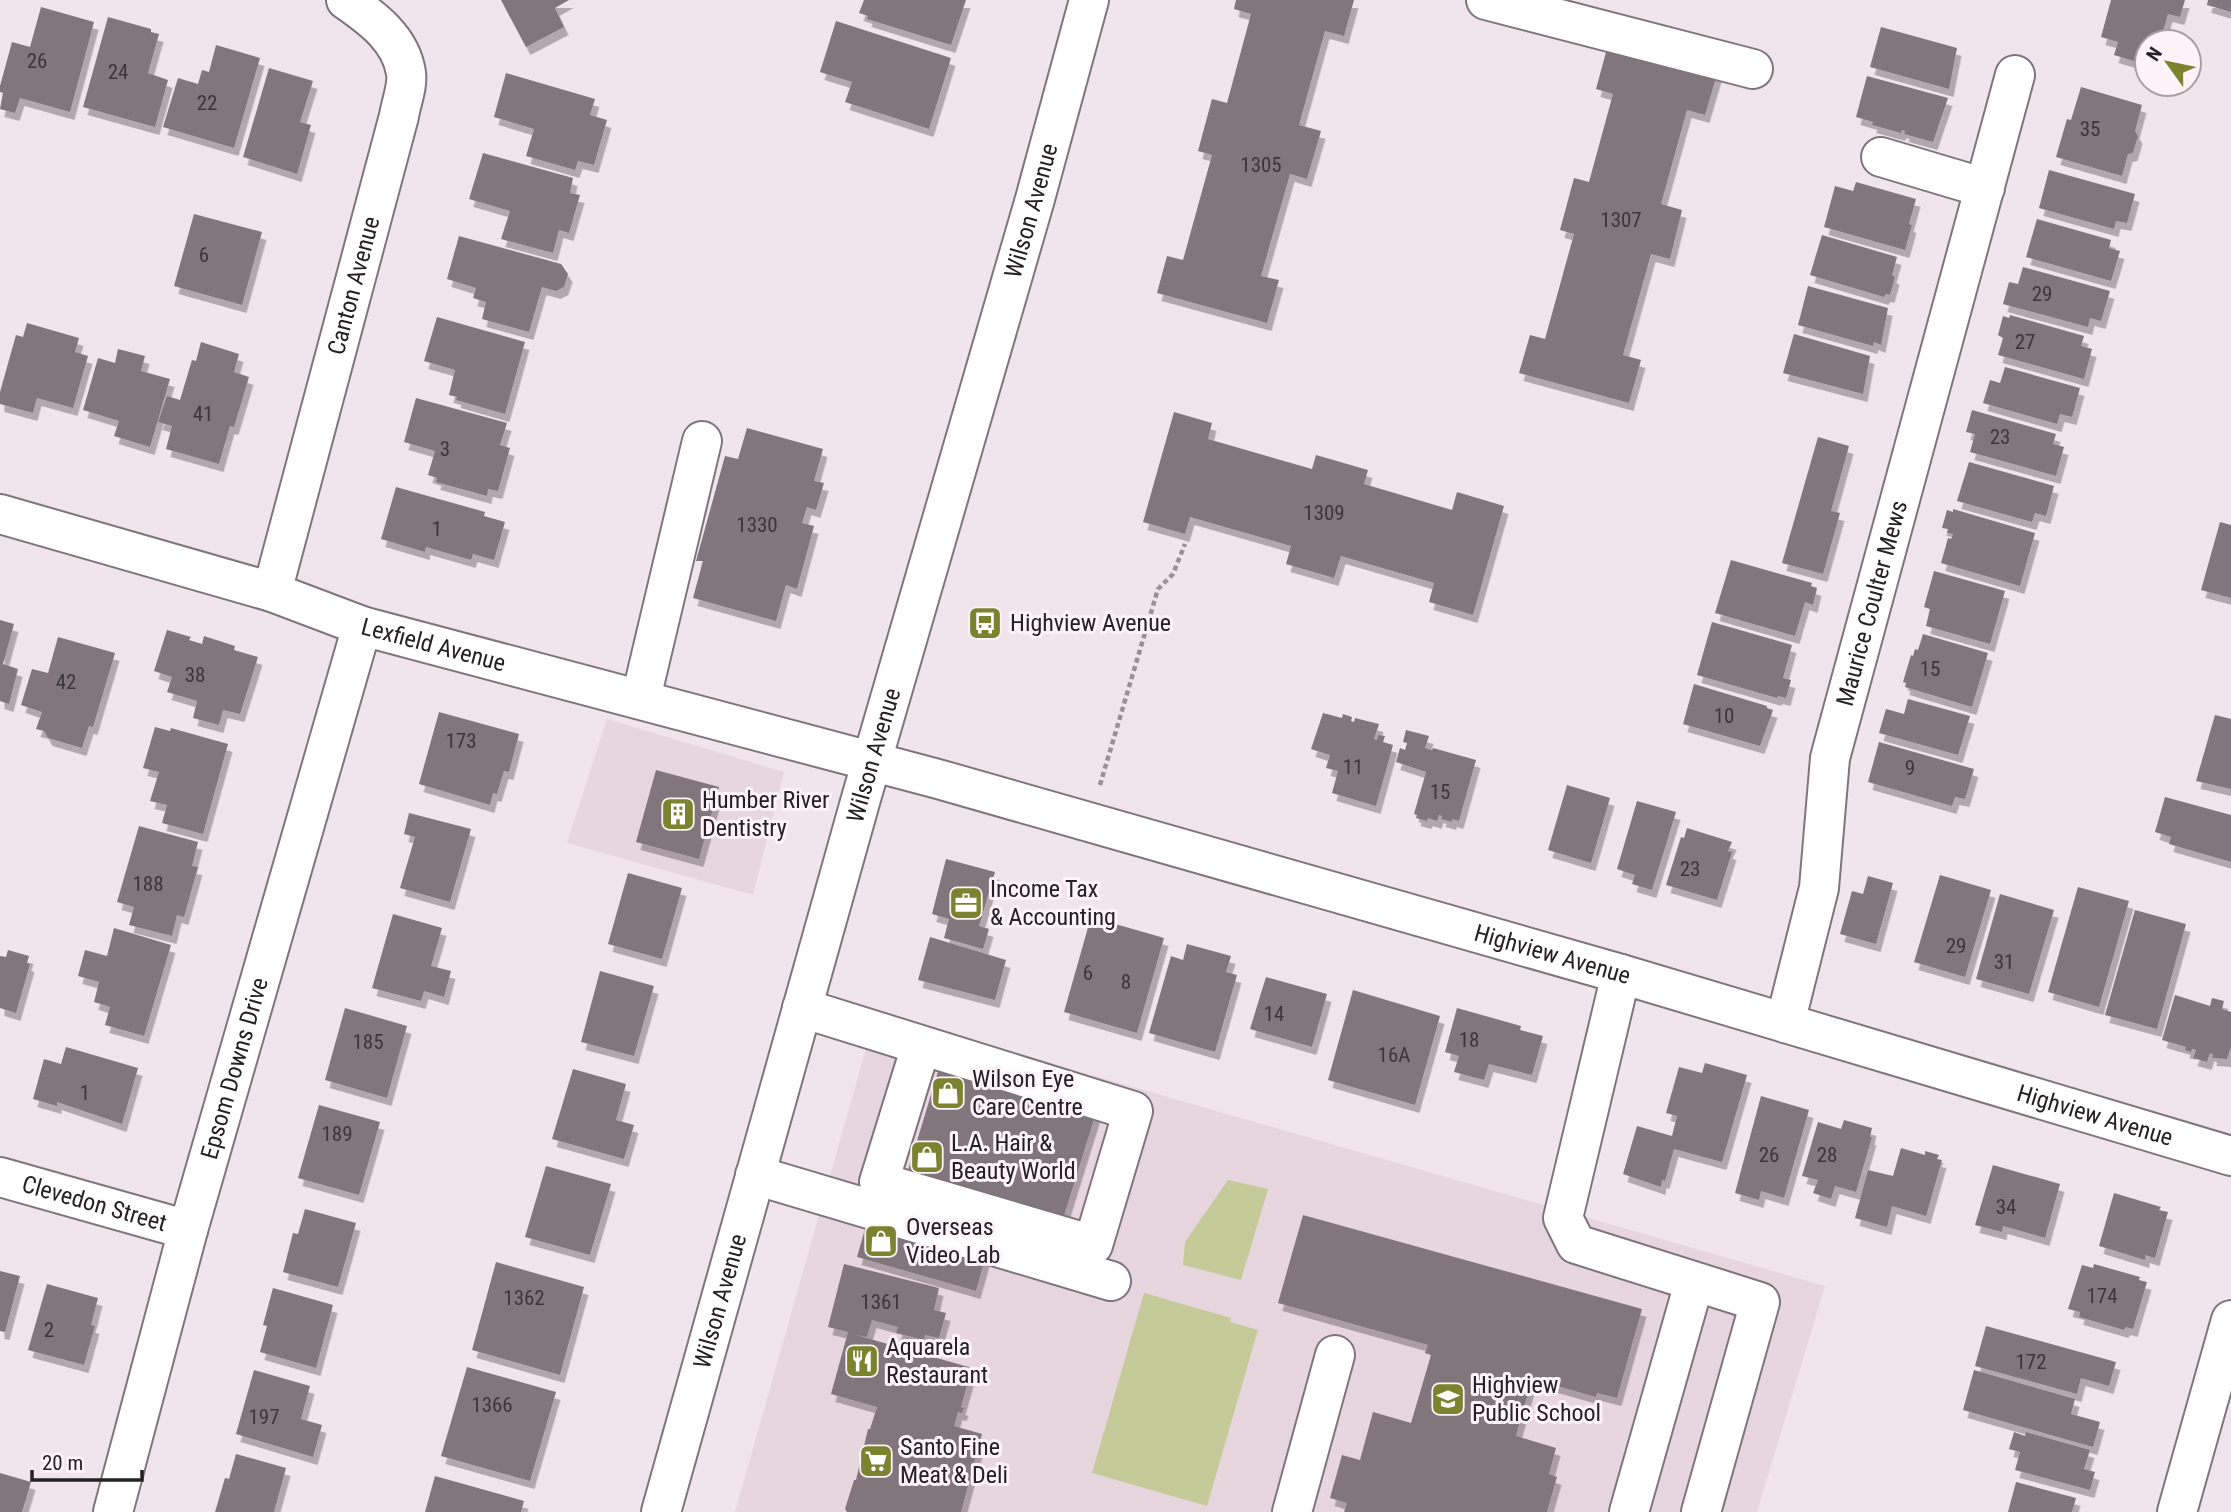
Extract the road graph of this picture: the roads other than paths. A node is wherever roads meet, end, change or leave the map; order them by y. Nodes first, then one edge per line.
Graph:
1 (346, 0) edge
2 (1089, 0) edge
3 (1486, 0) edge
4 (1753, 69) dead end
5 (2015, 75) dead end
6 (1881, 157) dead end
7 (1985, 188) junction
8 (702, 442) dead end
9 (0, 514) edge
10 (272, 592) junction
11 (362, 626) junction
12 (641, 698) junction
13 (872, 760) junction
14 (1621, 974) junction
15 (802, 1008) junction
16 (1785, 1023) junction
17 (921, 1046) junction
18 (2231, 1156) edge
19 (755, 1175) junction
20 (0, 1177) edge
21 (188, 1230) junction
22 (1111, 1281) dead end
23 (1694, 1283) junction
24 (2231, 1320) edge
25 (1335, 1355) dead end
26 (113, 1512) edge
27 (661, 1512) edge
28 (1292, 1512) edge
29 (1629, 1512) edge
30 (1701, 1512) edge
31 (2176, 1512) edge

1 - 10 street, Canton Avenue
2 - 13 street, Wilson Avenue
3 - 4 street
5 - 7 street, Maurice Coulter Mews
6 - 7 street
7 - 16 street, Maurice Coulter Mews
8 - 12 street
9 - 10 street, Lexfield Avenue
10 - 11 street, Lexfield Avenue
11 - 12 street, Lexfield Avenue
11 - 21 street, Epsom Downs Drive
12 - 13 street, Lexfield Avenue
13 - 14 street, Highview Avenue
13 - 15 street, Wilson Avenue
14 - 16 street, Highview Avenue
14 - 23 street
15 - 17 street
15 - 19 street, Wilson Avenue
16 - 18 street, Highview Avenue
17 - 17 street
19 - 22 street
19 - 27 street, Wilson Avenue
20 - 21 street, Clevedon Street
21 - 26 street, Epsom Downs Drive
23 - 29 street
23 - 30 street
24 - 31 street
25 - 28 street

